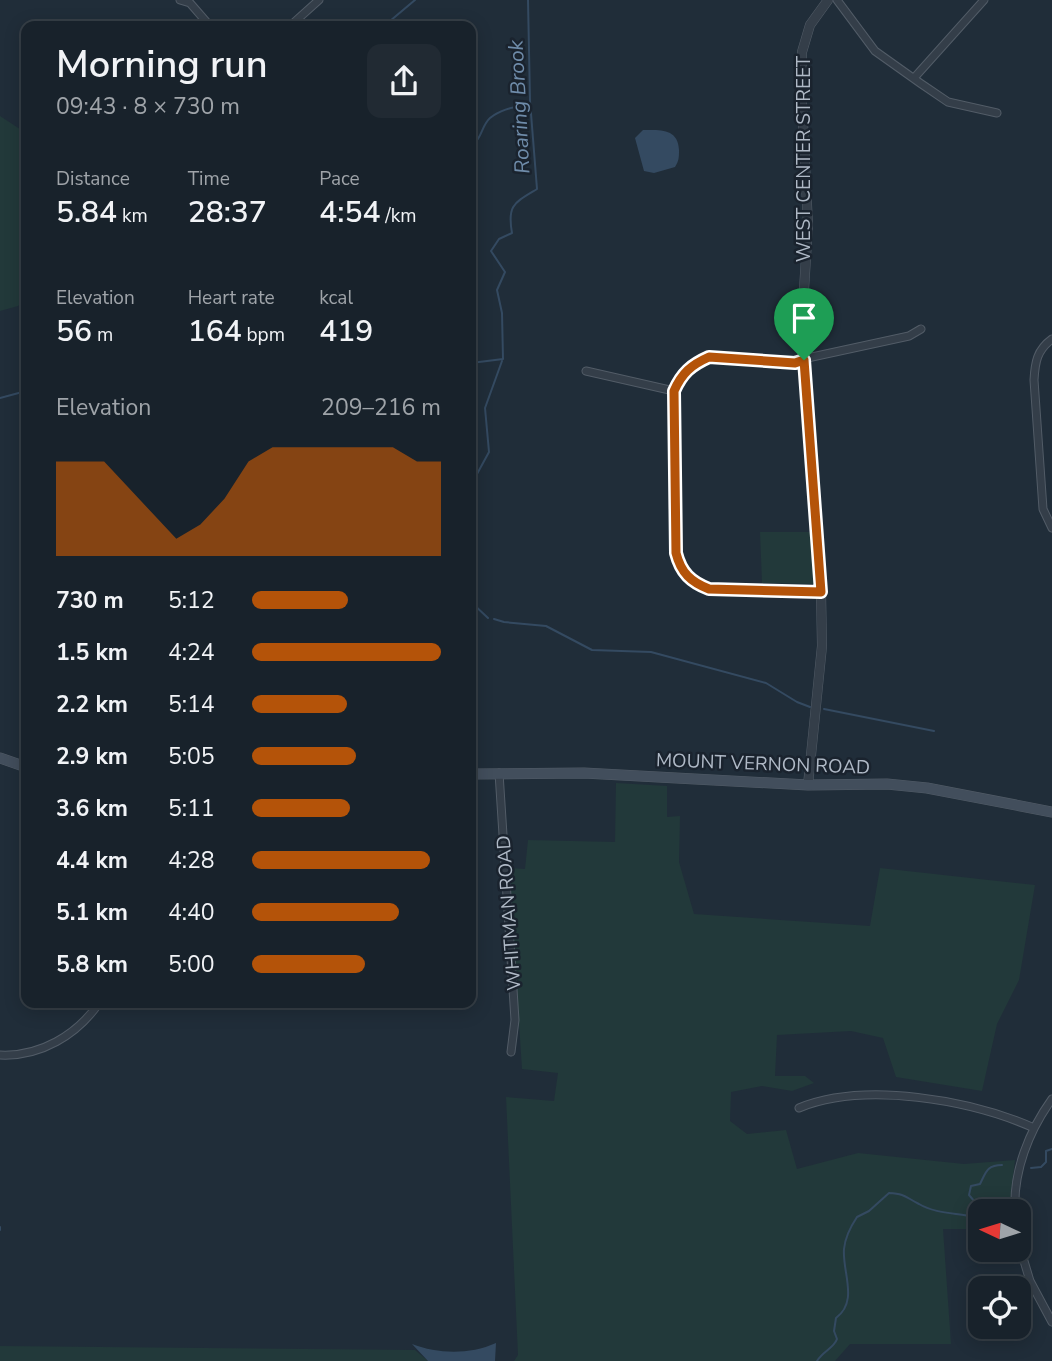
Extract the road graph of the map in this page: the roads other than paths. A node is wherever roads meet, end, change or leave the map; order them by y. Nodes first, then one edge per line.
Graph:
1 (180, 0) edge
2 (319, 0) edge
3 (828, 0) edge
4 (837, 0) edge
5 (984, 0) edge
6 (206, 21) edge
7 (296, 21) edge
8 (914, 78) junction
9 (997, 113) dead end
10 (921, 329) dead end
11 (1052, 338) edge
12 (804, 360) junction
13 (586, 371) dead end
14 (674, 391) junction
15 (1052, 528) edge
16 (821, 592) junction
17 (0, 758) edge
18 (21, 765) edge
19 (499, 773) junction
20 (476, 774) edge
21 (808, 785) junction
22 (1052, 812) edge
23 (95, 1008) edge
24 (511, 1052) dead end
25 (0, 1055) edge
26 (1052, 1099) edge
27 (799, 1108) dead end
28 (1034, 1128) junction
29 (1016, 1199) edge
30 (1024, 1262) edge
31 (1052, 1322) edge

1 - 6 street
2 - 7 street
3 - 12 street, WEST CENTER STREET
4 - 8 street
5 - 8 street
8 - 9 street
10 - 12 street
11 - 15 street
12 - 14 street
12 - 16 street, WEST CENTER STREET
13 - 14 street
14 - 16 street
16 - 21 street, WEST CENTER STREET
17 - 18 main road
19 - 20 main road, MOUNT VERNON ROAD
19 - 21 main road, MOUNT VERNON ROAD
19 - 24 street, WHITMAN ROAD
21 - 22 main road, MOUNT VERNON ROAD
23 - 25 street
26 - 28 street
27 - 28 street
28 - 29 street
30 - 31 street

